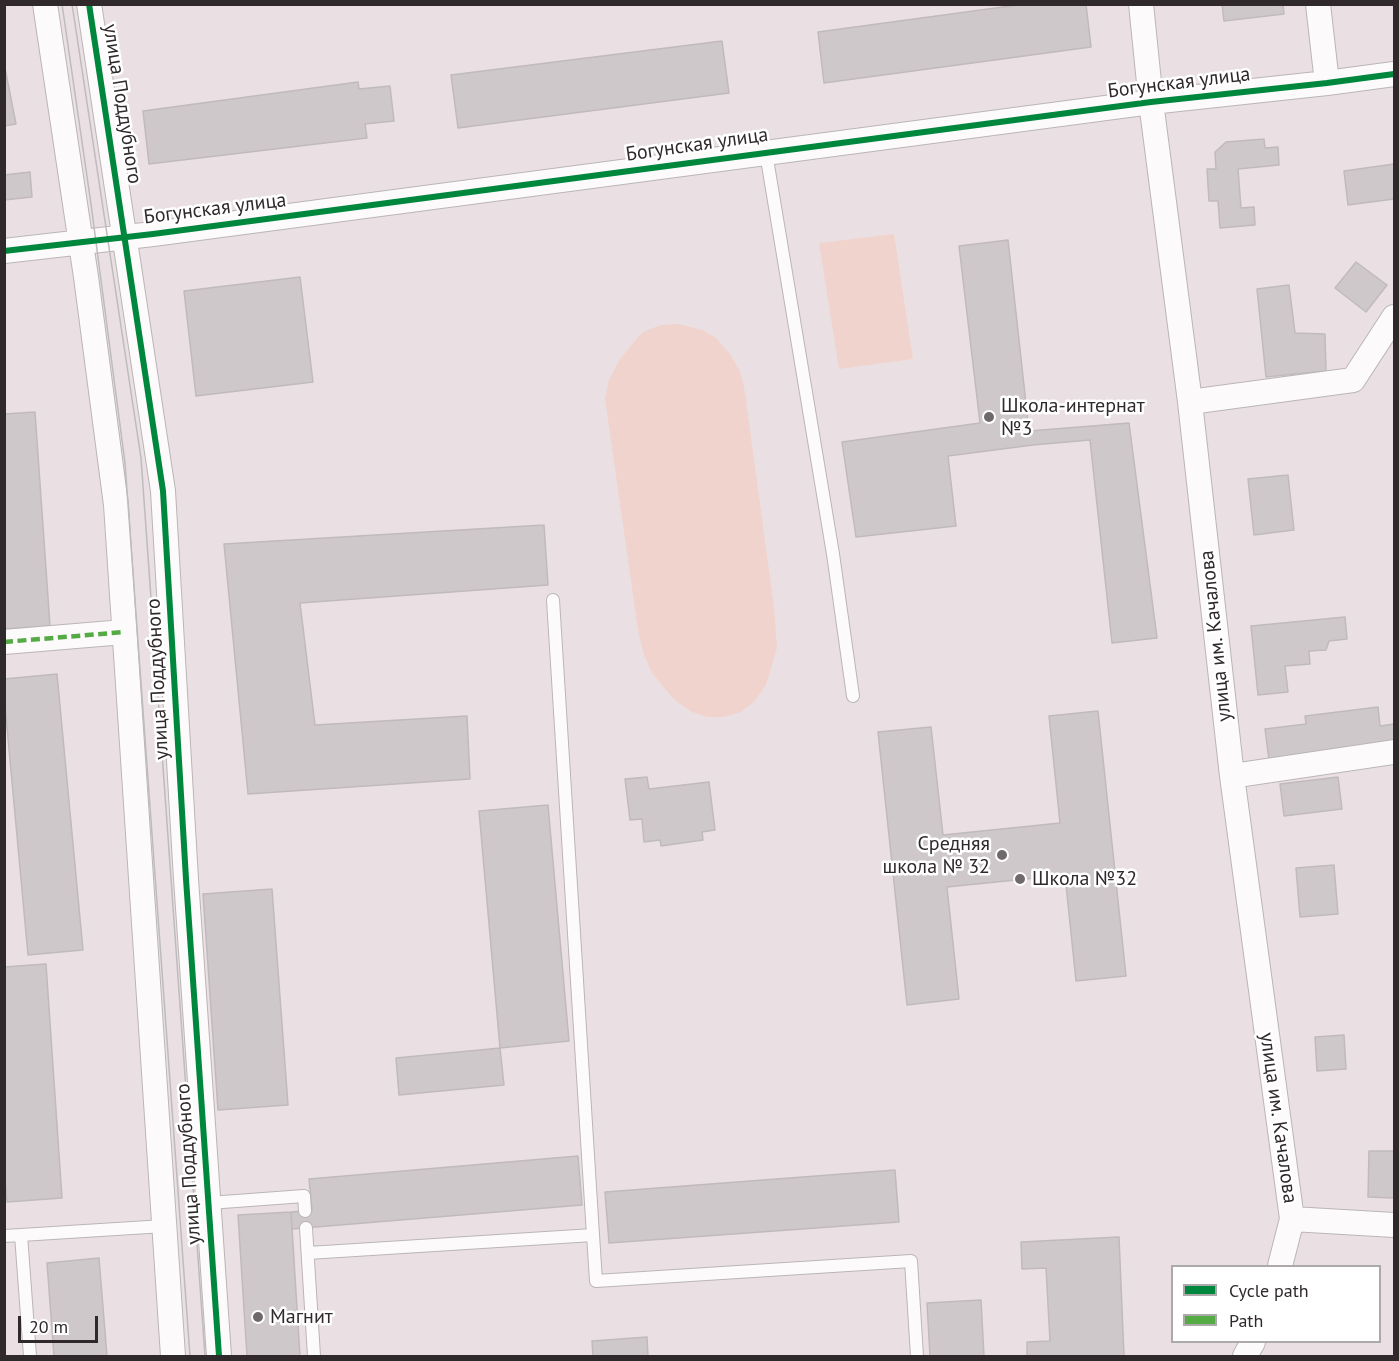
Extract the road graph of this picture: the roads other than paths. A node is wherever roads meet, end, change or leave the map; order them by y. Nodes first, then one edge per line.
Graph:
1 (45, 4) edge
2 (89, 4) edge
3 (1140, 4) edge
4 (1318, 4) edge
5 (1395, 74) edge
6 (1327, 83) junction
7 (1151, 102) junction
8 (766, 153) junction
9 (126, 237) junction
10 (81, 243) junction
11 (4, 251) edge
12 (1395, 317) edge
13 (1190, 402) junction
14 (553, 600) dead end
15 (124, 632) junction
16 (4, 642) edge
17 (853, 696) dead end
18 (1395, 752) edge
19 (1232, 776) junction
20 (208, 1203) junction
21 (305, 1210) dead end
22 (1292, 1219) junction
23 (1395, 1225) edge
24 (164, 1226) junction
25 (306, 1228) dead end
26 (21, 1235) junction
27 (593, 1235) junction
28 (4, 1236) edge
29 (308, 1253) junction
30 (1280, 1265) edge
31 (30, 1356) edge
32 (172, 1356) edge
33 (219, 1356) edge
34 (314, 1356) edge
35 (917, 1356) edge

1 - 10 street, улица Поддубного
2 - 9 street, улица Поддубного
3 - 7 street, улица им. Качалова
4 - 6 street
5 - 6 street, Богунская улица
6 - 7 street, Богунская улица
7 - 8 street, Богунская улица
7 - 13 street, улица им. Качалова
8 - 9 street, Богунская улица
8 - 17 lane
9 - 10 street, Богунская улица
9 - 20 street, улица Поддубного
10 - 11 street, Богунская улица
10 - 15 street, улица Поддубного
12 - 13 street
13 - 19 street, улица им. Качалова
14 - 27 lane
15 - 16 street
15 - 24 street, улица Поддубного
18 - 19 street
19 - 22 street, улица им. Качалова
20 - 21 lane
20 - 33 street, улица Поддубного
22 - 23 street
22 - 30 street, улица им. Качалова
24 - 26 lane
24 - 32 street, улица Поддубного
25 - 29 lane
26 - 28 lane
26 - 31 lane
27 - 29 lane
27 - 35 lane
29 - 34 lane

